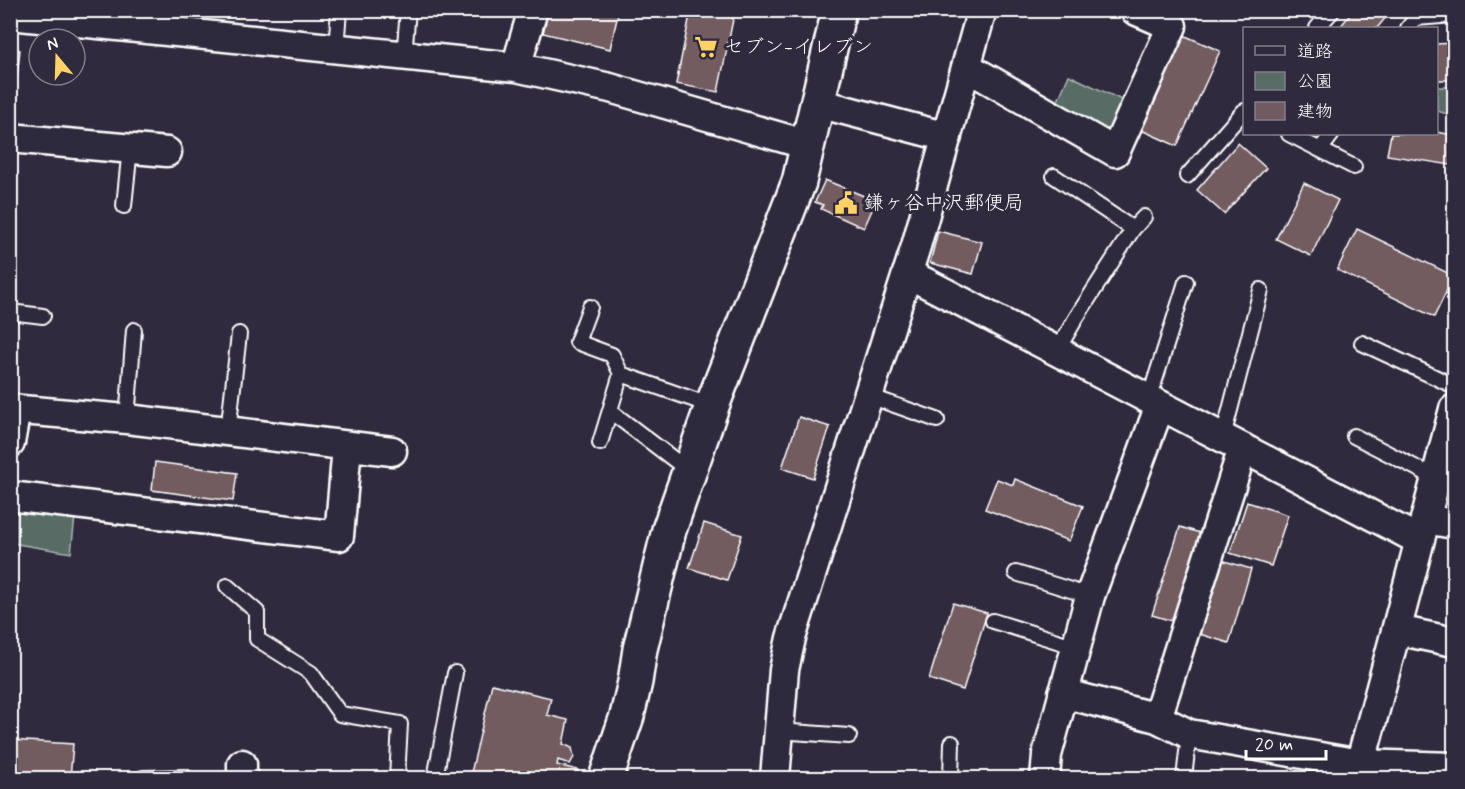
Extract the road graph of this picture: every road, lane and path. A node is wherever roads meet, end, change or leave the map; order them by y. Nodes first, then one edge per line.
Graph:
1 (339, 10) edge
2 (408, 10) edge
3 (533, 10) edge
4 (839, 10) edge
5 (982, 10) edge
6 (1135, 10) edge
7 (1333, 10) edge
8 (10, 15) edge
9 (1455, 15) edge
10 (1318, 27) edge
11 (1409, 27) edge
12 (336, 49) junction
13 (404, 56) junction
14 (967, 67) junction
15 (516, 68) junction
16 (818, 103) junction
17 (1243, 113) edge
18 (1291, 135) edge
19 (1331, 135) edge
20 (947, 136) junction
21 (10, 138) edge
22 (808, 145) junction
23 (129, 148) junction
24 (1320, 150) junction
25 (167, 152) dead end
26 (1354, 167) dead end
27 (1054, 176) dead end
28 (1187, 176) dead end
29 (124, 206) dead end
30 (1144, 217) dead end
31 (1133, 229) junction
32 (907, 273) junction
33 (1186, 282) dead end
34 (1261, 290) dead end
35 (590, 307) dead end
36 (10, 312) edge
37 (43, 316) dead end
38 (134, 330) dead end
39 (239, 334) dead end
40 (1362, 343) dead end
41 (1057, 351) junction
42 (621, 374) junction
43 (1455, 386) edge
44 (869, 396) junction
45 (1155, 402) junction
46 (712, 406) junction
47 (13, 409) edge
48 (1455, 409) edge
49 (610, 411) junction
50 (127, 419) junction
51 (937, 420) dead end
52 (228, 432) junction
53 (1354, 436) dead end
54 (10, 443) edge
55 (600, 443) dead end
56 (1233, 443) junction
57 (348, 447) junction
58 (392, 451) dead end
59 (689, 471) junction
60 (1436, 478) junction
61 (10, 495) edge
62 (1455, 524) edge
63 (1422, 529) junction
64 (1016, 573) dead end
65 (227, 586) dead end
66 (1090, 596) junction
67 (993, 621) dead end
68 (1397, 630) junction
69 (1455, 642) edge
70 (1076, 647) junction
71 (455, 673) dead end
72 (1063, 693) junction
73 (1157, 718) junction
74 (777, 731) junction
75 (1189, 734) junction
76 (849, 736) dead end
77 (952, 743) dead end
78 (1455, 767) edge
79 (1359, 771) edge
80 (185, 777) dead end
81 (143, 778) edge
82 (397, 778) edge
83 (435, 778) edge
84 (606, 778) edge
85 (775, 778) edge
86 (951, 778) edge
87 (1045, 778) edge
88 (1184, 778) edge

1 - 12 lane
2 - 13 lane
3 - 15 street
4 - 16 street
5 - 14 street
6 - 14 street
7 - 10 lane
8 - 12 street
9 - 11 lane
12 - 13 street
13 - 15 street
14 - 20 street
15 - 22 street
16 - 20 street
16 - 22 street
17 - 28 lane
18 - 24 lane
19 - 24 lane
20 - 32 street
21 - 23 street
22 - 46 street
23 - 25 street
23 - 29 lane
24 - 26 lane
27 - 31 lane
30 - 31 lane
31 - 41 lane
32 - 41 street
32 - 44 street
33 - 45 lane
34 - 56 lane
35 - 42 lane
36 - 37 lane
38 - 50 lane
39 - 52 lane
40 - 43 lane
41 - 45 street
42 - 46 lane
42 - 49 lane
44 - 51 lane
44 - 74 street
45 - 56 street
45 - 66 street
46 - 59 street
47 - 50 street
47 - 54 street
48 - 60 street
49 - 55 lane
49 - 59 lane
50 - 52 street
52 - 57 street
53 - 60 lane
56 - 63 street
56 - 73 street
57 - 58 street
57 - 61 street
59 - 84 street
60 - 63 street
62 - 63 street
63 - 68 street
64 - 66 lane
65 - 82 lane
66 - 70 street
67 - 70 lane
68 - 69 street
68 - 79 street
70 - 72 street
71 - 83 lane
72 - 73 street
72 - 87 street
73 - 75 street
74 - 76 lane
74 - 85 street
75 - 79 street
75 - 88 lane
77 - 86 lane
78 - 79 street
80 - 81 lane

